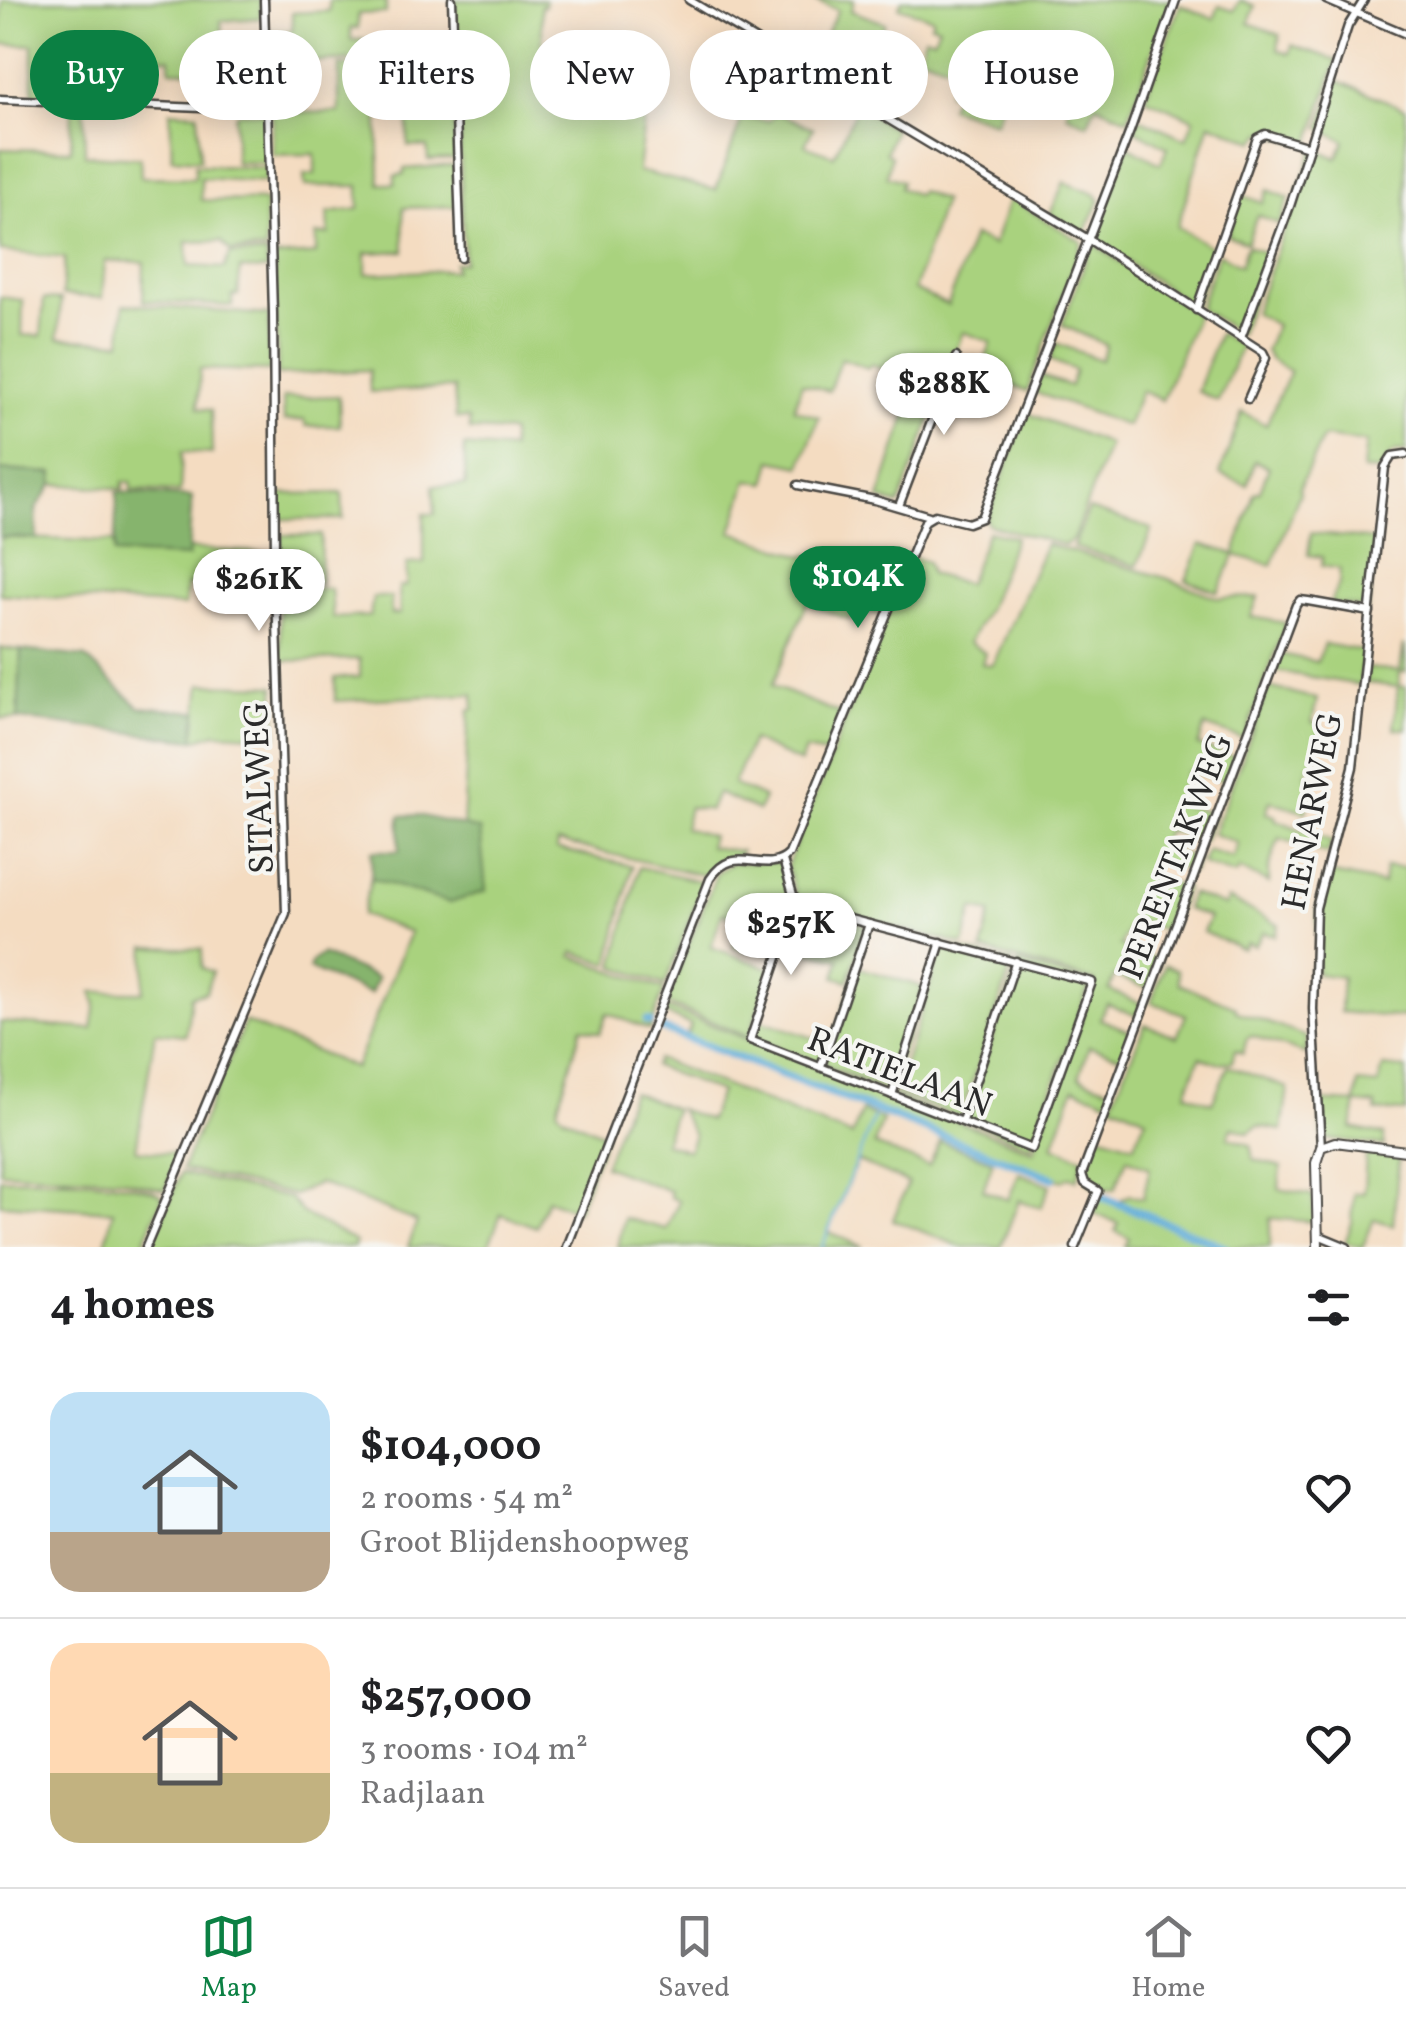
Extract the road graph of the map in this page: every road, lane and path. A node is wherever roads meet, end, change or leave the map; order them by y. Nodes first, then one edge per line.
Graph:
1 (264, 0) edge
2 (452, 0) edge
3 (690, 0) edge
4 (1176, 0) edge
5 (1326, 0) edge
6 (1364, 0) edge
7 (1358, 12) junction
8 (265, 30) edge
9 (1406, 34) edge
10 (0, 99) edge
11 (179, 107) edge
12 (268, 120) edge
13 (1309, 148) junction
14 (1088, 239) junction
15 (461, 258) dead end
16 (1196, 310) junction
17 (1241, 338) junction
18 (956, 357) dead end
19 (1248, 400) dead end
20 (1403, 453) edge
21 (798, 485) dead end
22 (899, 506) junction
23 (929, 516) junction
24 (1370, 612) junction
25 (784, 860) junction
26 (796, 905) junction
27 (869, 924) junction
28 (941, 942) junction
29 (1016, 961) junction
30 (821, 1066) junction
31 (892, 1094) junction
32 (962, 1121) junction
33 (1321, 1147) junction
34 (1406, 1151) edge
35 (1316, 1234) junction
36 (146, 1247) edge
37 (567, 1247) edge
38 (1075, 1247) edge
39 (1318, 1247) edge
40 (1347, 1247) edge

1 - 8 street, SITALWEG
2 - 15 street
3 - 14 street
4 - 14 street
5 - 7 street
6 - 7 street
7 - 9 street
7 - 13 street
10 - 11 street
12 - 36 street, SITALWEG
13 - 16 street
13 - 17 street
14 - 16 street
14 - 23 street
16 - 17 street
17 - 19 street
18 - 22 street
20 - 24 street, HENARWEG
21 - 22 street
22 - 23 street
23 - 25 street
24 - 33 street, HENARWEG
24 - 38 street, PERENTAKWEG
25 - 26 street
25 - 37 street
26 - 27 street
26 - 30 street, RATIELAAN
27 - 28 street
27 - 30 street
28 - 29 street
28 - 31 street
29 - 32 street
29 - 32 street, RATIELAAN
30 - 31 street, RATIELAAN
31 - 32 street, RATIELAAN
33 - 34 street
33 - 35 street, HENARWEG
35 - 39 street, HENARWEG
35 - 40 street

